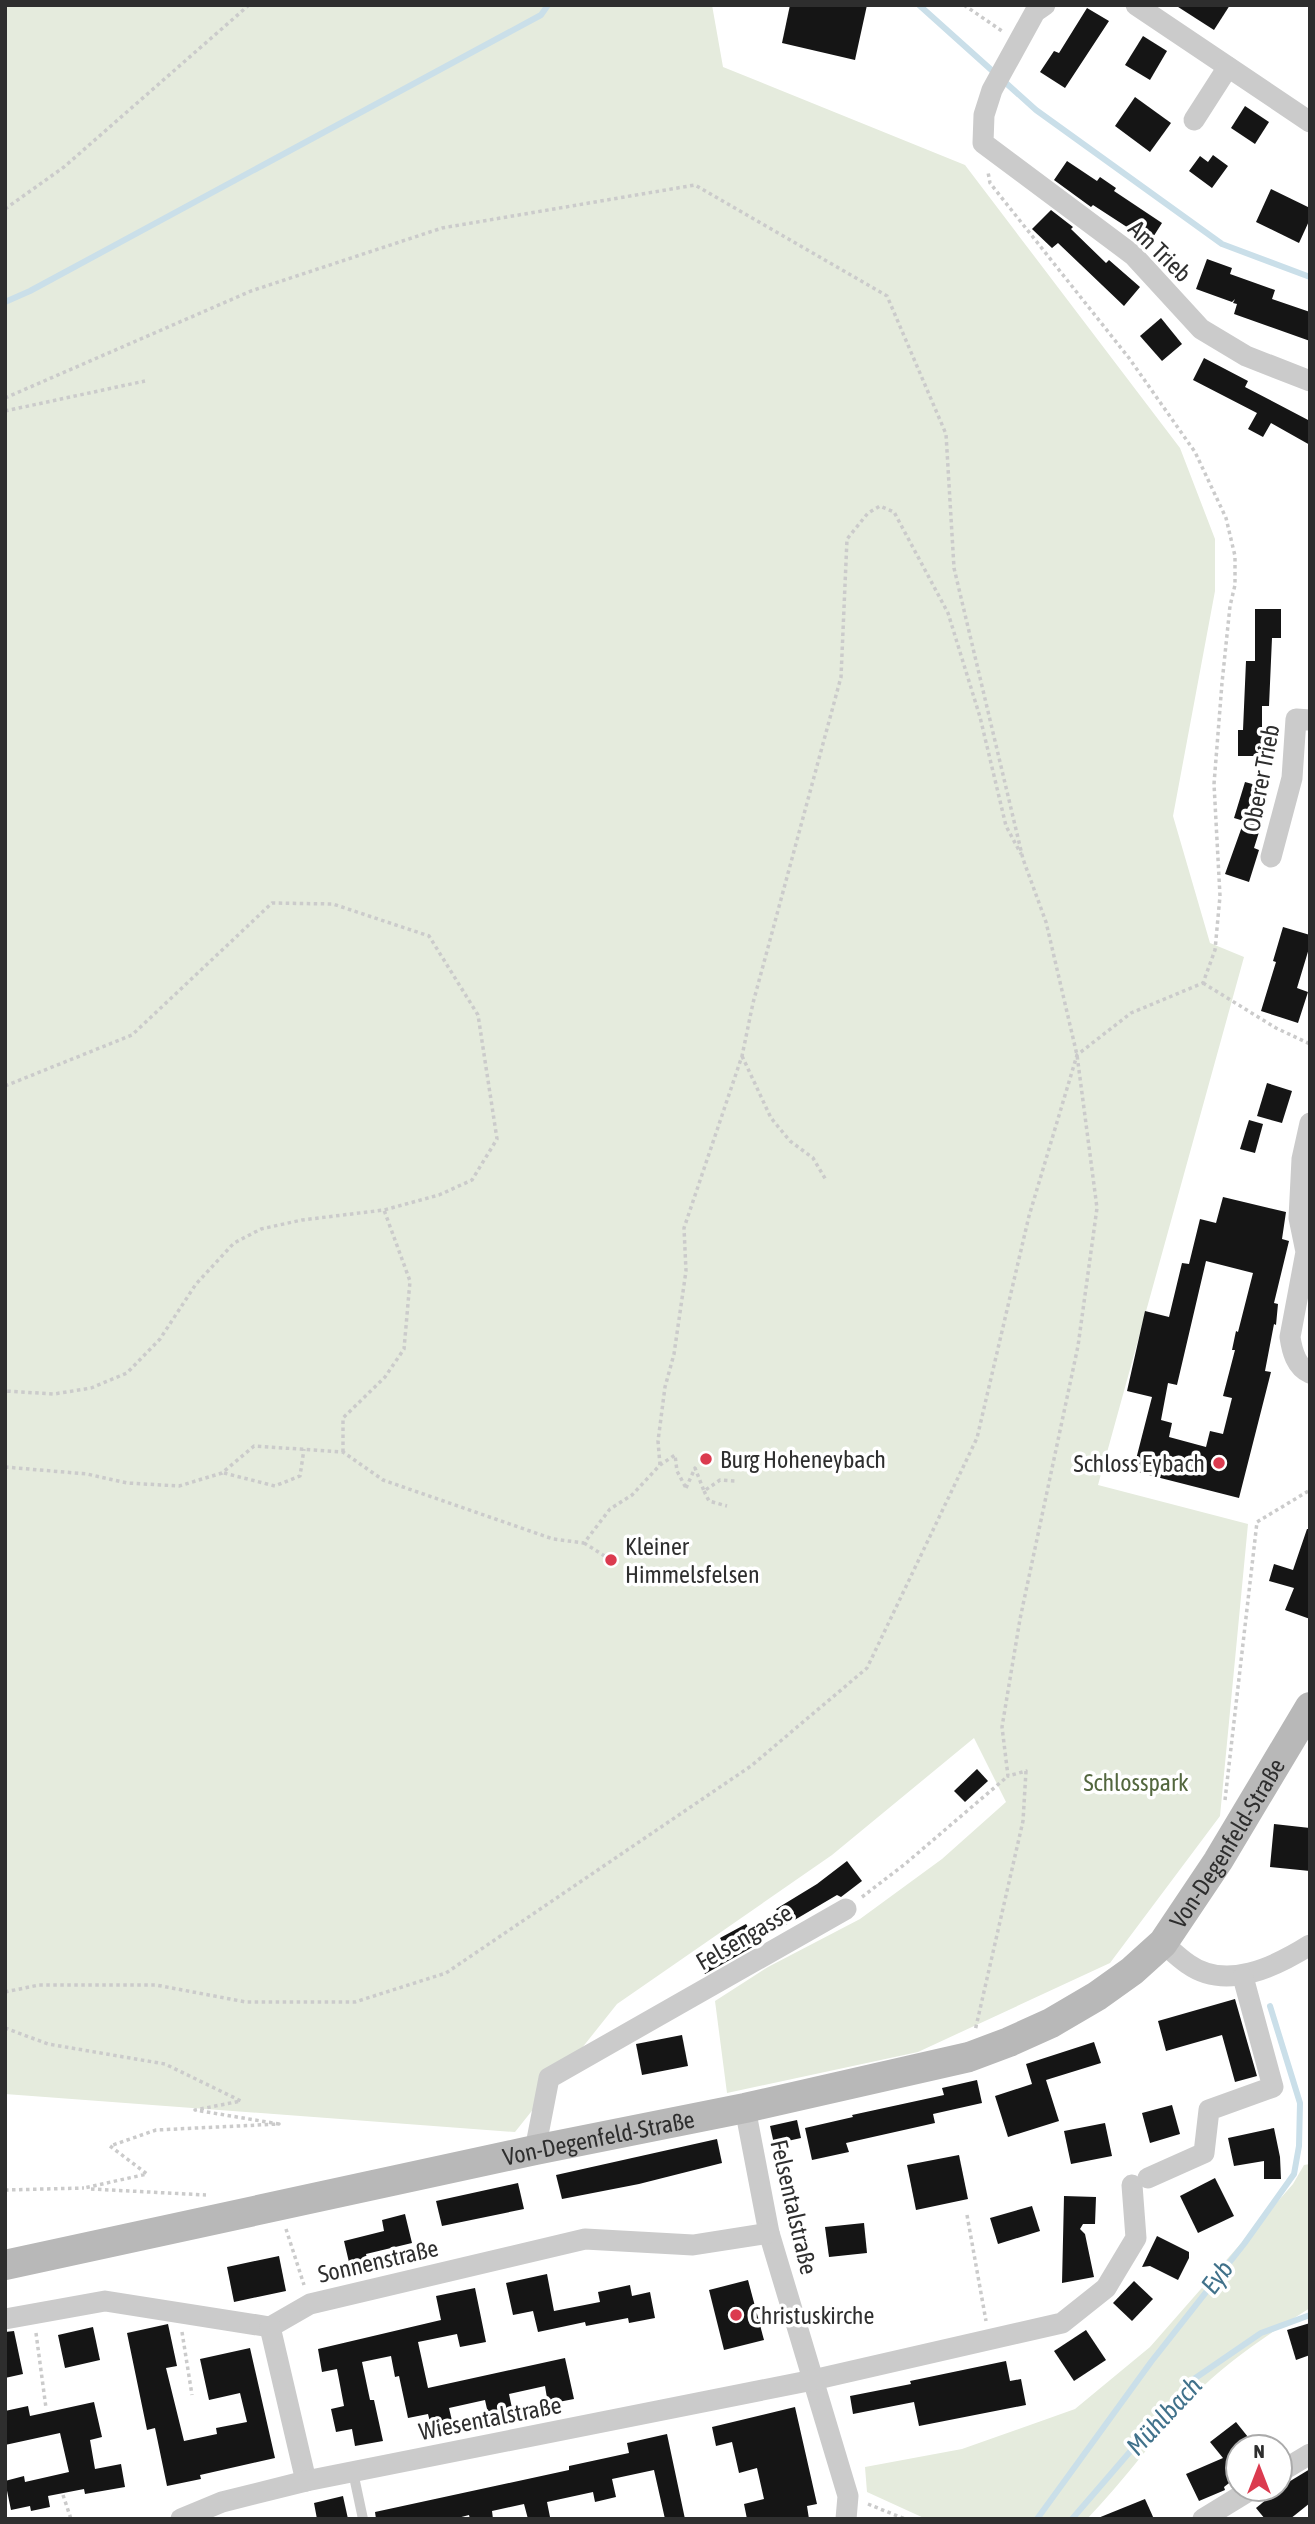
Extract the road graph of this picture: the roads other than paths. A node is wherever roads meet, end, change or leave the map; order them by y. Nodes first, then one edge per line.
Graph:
1 (1045, 5) edge
2 (1136, 5) edge
3 (1228, 67) junction
4 (1194, 120) dead end
5 (1310, 122) edge
6 (1310, 381) edge
7 (1310, 720) edge
8 (1271, 857) dead end
9 (1310, 1124) edge
10 (1306, 1372) edge
11 (1310, 1707) edge
12 (846, 1909) road end
13 (1163, 1943) junction
14 (1310, 1945) edge
15 (1243, 1976) junction
16 (745, 2108) junction
17 (535, 2150) junction
18 (769, 2233) junction
19 (5, 2266) edge
20 (5, 2319) edge
21 (270, 2327) junction
22 (813, 2380) junction
23 (1310, 2454) edge
24 (1294, 2464) edge
25 (353, 2472) junction
26 (306, 2481) junction
27 (1229, 2503) edge
28 (181, 2519) edge
29 (363, 2519) edge
30 (846, 2519) edge
31 (1203, 2519) edge

1 - 6 street, Am Trieb
2 - 3 street
3 - 4 street
3 - 5 street
7 - 8 street, Oberer Trieb
9 - 10 street
11 - 13 main road, Von-Degenfeld-Straße
12 - 17 street, Felsengasse
13 - 15 street, Von-Degenfeld-Straße
13 - 16 main road, Von-Degenfeld-Straße
14 - 15 street, Von-Degenfeld-Straße
15 - 22 street, Wiesentalstraße
16 - 17 main road, Von-Degenfeld-Straße
16 - 18 street, Felsentalstraße
17 - 19 main road, Von-Degenfeld-Straße
18 - 21 street, Sonnenstraße
18 - 22 street, Felsentalstraße
20 - 21 street
21 - 26 street
22 - 25 street, Wiesentalstraße
22 - 30 street, Felsentalstraße
23 - 24 street
25 - 26 street, Wiesentalstraße
25 - 29 lane
26 - 28 street, Wiesentalstraße
27 - 31 street

